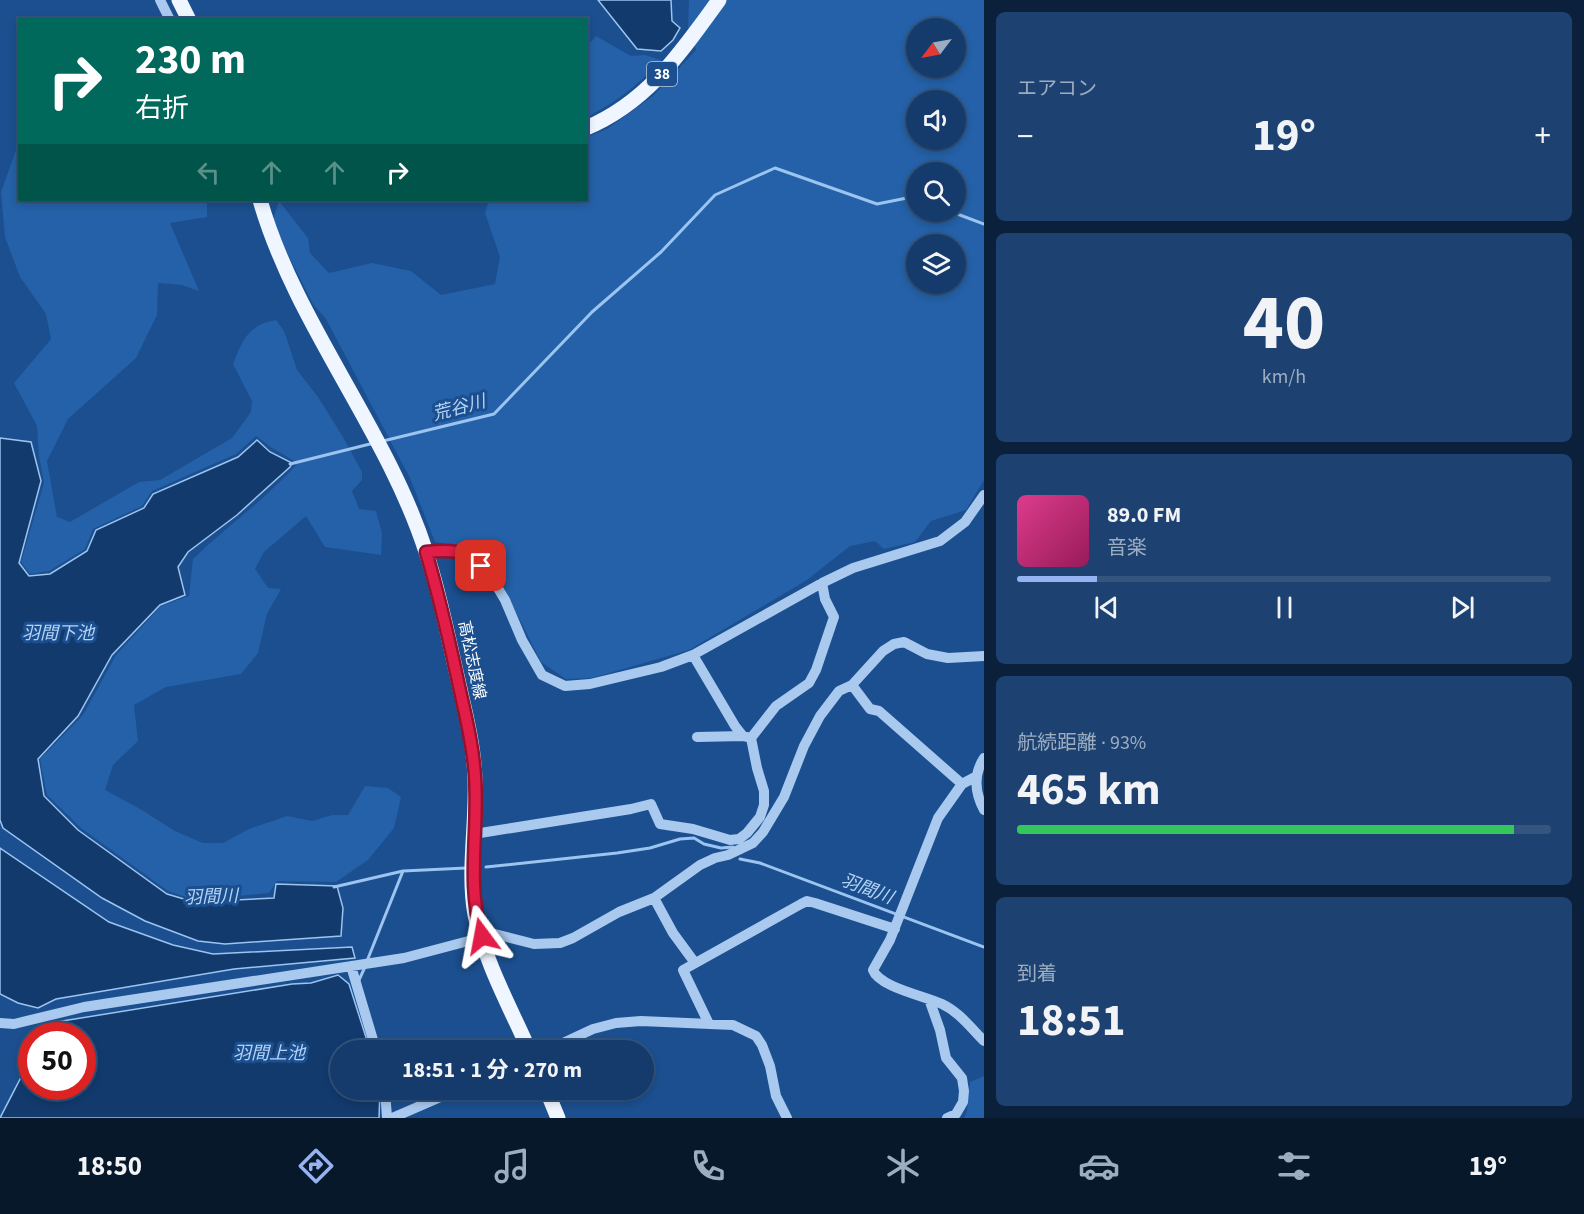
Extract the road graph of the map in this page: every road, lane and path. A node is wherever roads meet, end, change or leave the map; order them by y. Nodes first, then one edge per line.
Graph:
1 (160, 0) edge
2 (179, 0) edge
3 (719, 0) edge
4 (169, 18) edge
5 (188, 18) edge
6 (588, 127) edge
7 (260, 201) edge
8 (984, 495) edge
9 (426, 552) junction
10 (822, 583) junction
11 (693, 655) junction
12 (984, 656) edge
13 (852, 685) junction
14 (747, 737) junction
15 (697, 738) dead end
16 (984, 758) edge
17 (977, 776) junction
18 (962, 784) junction
19 (984, 810) edge
20 (474, 834) junction
21 (741, 844) junction
22 (654, 898) junction
23 (899, 920) junction
24 (482, 936) junction
25 (695, 963) junction
26 (351, 966) junction
27 (929, 999) junction
28 (0, 1023) edge
29 (709, 1024) junction
30 (373, 1040) edge
31 (525, 1040) edge
32 (569, 1040) edge
33 (984, 1041) edge
34 (776, 1096) junction
35 (386, 1100) edge
36 (434, 1100) edge
37 (551, 1100) edge
38 (387, 1118) edge
39 (392, 1118) edge
40 (558, 1118) edge
41 (779, 1118) edge
42 (787, 1118) edge
43 (947, 1118) edge

1 - 4 street
2 - 5 main road
3 - 6 main road, 38
7 - 9 main road, 高松志度線
8 - 10 street
9 - 11 street
9 - 20 main road, 高松志度線
10 - 11 street
10 - 14 street
11 - 14 street
12 - 13 street
13 - 18 street
13 - 21 street
14 - 15 street
14 - 21 street
16 - 17 street
17 - 18 street
17 - 19 street
18 - 23 street
20 - 21 street
20 - 24 main road, 高松志度線
21 - 22 street
22 - 24 street
22 - 25 street
23 - 25 street
23 - 27 street
24 - 26 street
24 - 31 main road, 高松志度線
25 - 29 street
26 - 28 street
26 - 30 street
27 - 33 street
27 - 43 street
29 - 32 street
29 - 34 street
34 - 41 street
34 - 42 street
35 - 38 street
36 - 39 street
37 - 40 main road

